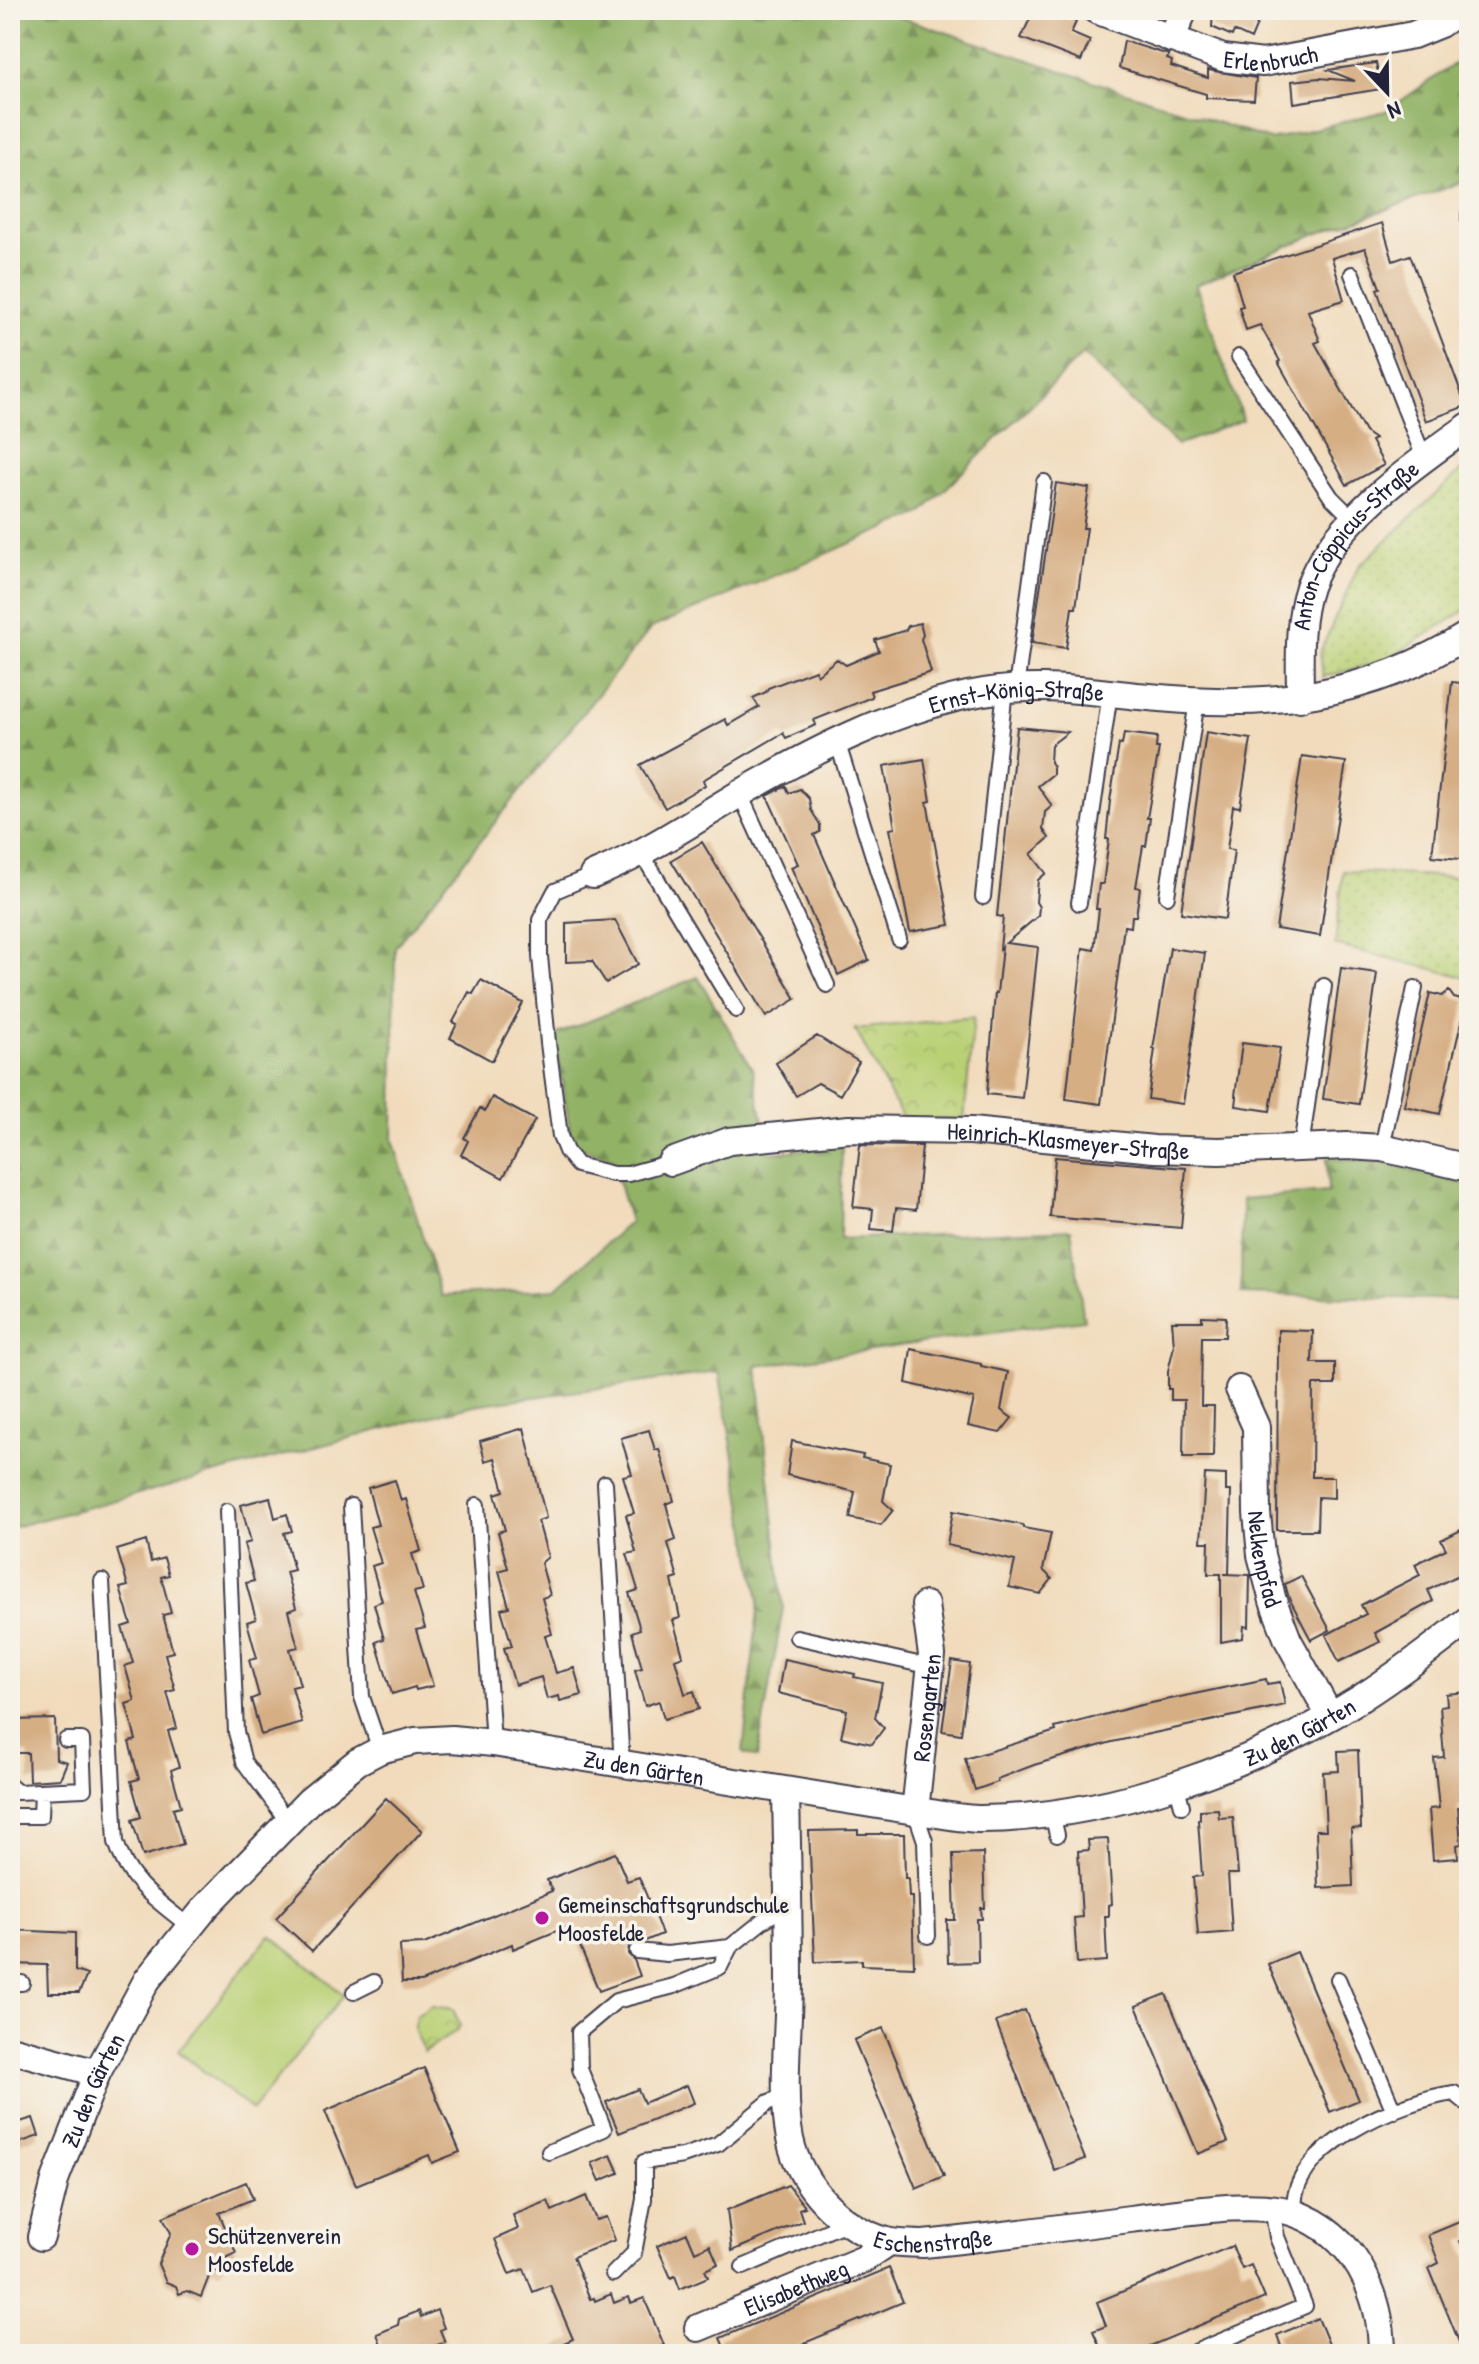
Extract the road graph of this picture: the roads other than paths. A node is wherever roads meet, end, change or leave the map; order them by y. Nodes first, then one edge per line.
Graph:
1 (1096, 10) edge
2 (1184, 10) edge
3 (1460, 10) edge
4 (1171, 39) junction
5 (1352, 274) dead end
6 (1239, 357) dead end
7 (1469, 426) edge
8 (1424, 458) junction
9 (1044, 482) dead end
10 (1354, 520) junction
11 (1469, 634) edge
12 (1011, 688) junction
13 (1110, 693) junction
14 (1300, 698) junction
15 (1197, 701) junction
16 (837, 741) junction
17 (740, 794) junction
18 (642, 854) junction
19 (593, 875) joint
20 (1167, 896) dead end
21 (983, 897) dead end
22 (1079, 903) dead end
23 (899, 939) dead end
24 (827, 985) dead end
25 (1324, 986) dead end
26 (1415, 988) dead end
27 (736, 1010) dead end
28 (1469, 1130) edge
29 (1301, 1148) junction
30 (1382, 1148) junction
31 (671, 1162) joint
32 (1468, 1167) edge
33 (1239, 1389) dead end
34 (605, 1483) dead end
35 (477, 1505) dead end
36 (351, 1506) dead end
37 (227, 1511) dead end
38 (102, 1581) dead end
39 (925, 1605) dead end
40 (1469, 1619) edge
41 (797, 1637) dead end
42 (931, 1667) junction
43 (1330, 1716) junction
44 (66, 1740) dead end
45 (493, 1743) junction
46 (380, 1750) junction
47 (622, 1764) junction
48 (10, 1786) edge
49 (786, 1791) junction
50 (42, 1792) junction
51 (915, 1811) junction
52 (10, 1816) edge
53 (288, 1822) junction
54 (788, 1905) junction
55 (190, 1927) junction
56 (928, 1936) dead end
57 (730, 1947) junction
58 (637, 1951) dead end
59 (1338, 1979) dead end
60 (374, 1982) dead end
61 (354, 1992) dead end
62 (10, 2049) edge
63 (97, 2073) junction
64 (787, 2095) junction
65 (1469, 2105) edge
66 (1394, 2111) junction
67 (549, 2152) dead end
68 (1283, 2211) junction
69 (846, 2223) junction
70 (41, 2237) dead end
71 (889, 2242) junction
72 (743, 2267) dead end
73 (613, 2274) dead end
74 (698, 2328) dead end
75 (1190, 2354) edge
76 (1382, 2354) edge

1 - 4 street, Erlenbruch
2 - 4 street
3 - 4 street, Erlenbruch
5 - 8 lane
6 - 10 lane
7 - 8 street, Anton-Cöppicus-Straße
8 - 10 street, Anton-Cöppicus-Straße
9 - 12 lane
10 - 14 street, Anton-Cöppicus-Straße
11 - 14 street, Ernst-König-Straße
12 - 13 street, Ernst-König-Straße
12 - 16 street, Ernst-König-Straße
12 - 21 lane
13 - 15 street, Ernst-König-Straße
13 - 22 lane
14 - 15 street, Ernst-König-Straße
15 - 20 lane
16 - 17 street, Ernst-König-Straße
16 - 23 lane
17 - 18 street, Ernst-König-Straße
17 - 24 lane
18 - 19 street, Ernst-König-Straße
18 - 27 lane
19 - 31 lane
25 - 29 lane
26 - 30 lane
28 - 32 lane
29 - 30 street, Heinrich-Klasmeyer-Straße
29 - 31 street, Heinrich-Klasmeyer-Straße
30 - 32 street, Heinrich-Klasmeyer-Straße
33 - 43 street, Nelkenpfad
34 - 47 lane
35 - 45 lane
36 - 46 lane
37 - 53 lane
38 - 55 lane
39 - 42 street, Rosengarten
40 - 43 street, Zu den Gärten
41 - 42 lane
42 - 51 street, Rosengarten
43 - 51 street, Zu den Gärten
44 - 50 lane
45 - 46 street, Zu den Gärten
45 - 47 street, Zu den Gärten
46 - 53 street, Zu den Gärten
47 - 49 street, Zu den Gärten
48 - 50 lane
49 - 51 street, Zu den Gärten
49 - 54 street, Eschenstraße
50 - 52 lane
51 - 56 lane
53 - 55 street, Zu den Gärten
54 - 57 lane
54 - 64 street, Eschenstraße
55 - 63 street, Zu den Gärten
57 - 58 lane
57 - 67 lane
59 - 66 lane
60 - 61 lane
62 - 63 street
63 - 70 street, Zu den Gärten
64 - 69 street, Eschenstraße
64 - 73 lane
65 - 66 lane
66 - 68 lane
68 - 71 street, Eschenstraße
68 - 75 lane
68 - 76 street, Eschenstraße
69 - 71 street, Eschenstraße
69 - 72 lane
71 - 74 street, Elisabethweg

